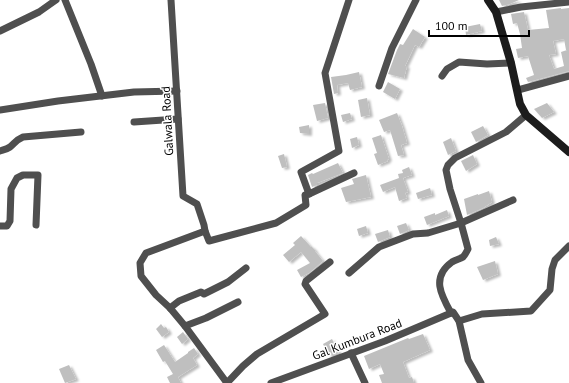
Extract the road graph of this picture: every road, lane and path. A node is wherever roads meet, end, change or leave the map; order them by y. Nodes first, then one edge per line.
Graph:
1 (56, 0) edge
2 (65, 0) edge
3 (171, 0) edge
4 (349, 0) edge
5 (416, 0) edge
6 (488, 0) edge
7 (569, 2) edge
8 (496, 12) junction
9 (0, 32) edge
10 (511, 63) junction
11 (442, 76) dead end
12 (569, 76) edge
13 (379, 86) dead end
14 (177, 90) junction
15 (518, 90) junction
16 (102, 96) junction
17 (0, 110) edge
18 (526, 115) junction
19 (178, 119) junction
20 (134, 122) dead end
21 (81, 132) dead end
22 (0, 151) edge
23 (569, 152) edge
24 (354, 174) dead end
25 (309, 194) junction
26 (513, 200) dead end
27 (461, 223) junction
28 (36, 225) dead end
29 (0, 226) edge
30 (205, 231) junction
31 (569, 246) edge
32 (330, 262) dead end
33 (246, 268) dead end
34 (350, 273) dead end
35 (238, 302) dead end
36 (170, 308) junction
37 (451, 313) junction
38 (459, 321) junction
39 (186, 326) junction
40 (351, 353) junction
41 (227, 383) edge
42 (271, 383) edge
43 (365, 383) edge
44 (481, 383) edge

1 - 9 street
2 - 16 street
3 - 14 street, Galwala Road
4 - 25 street
5 - 13 street
6 - 8 street
7 - 8 street
8 - 10 street
10 - 11 street
10 - 15 street
12 - 15 street
14 - 16 street
14 - 19 street, Galwala Road
15 - 18 street
16 - 17 street
18 - 23 street
18 - 27 street
19 - 20 street
19 - 30 street, Galwala Road
21 - 22 street
24 - 25 street
25 - 30 street
26 - 27 street
27 - 34 street
27 - 37 street
28 - 29 street
30 - 36 street
31 - 38 street
32 - 41 street
33 - 36 street
35 - 39 street
36 - 39 street
37 - 38 street
37 - 40 street, Gal Kumbura Road
38 - 44 street
39 - 41 street
40 - 42 street, Gal Kumbura Road
40 - 43 street

